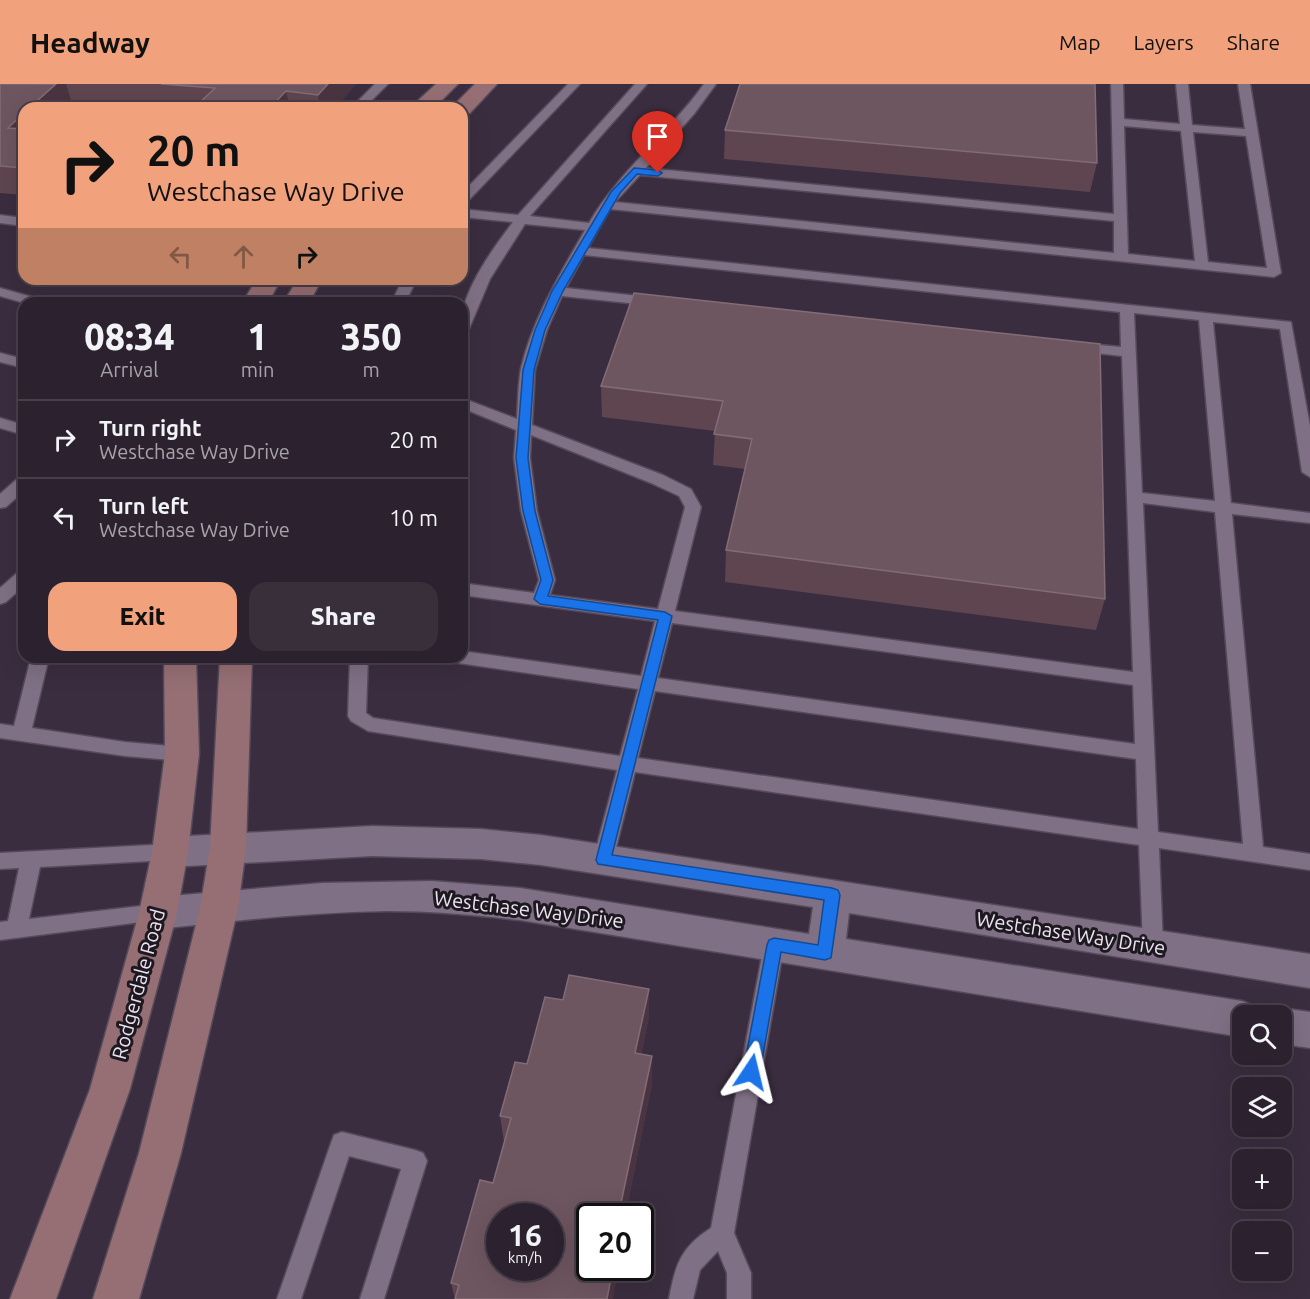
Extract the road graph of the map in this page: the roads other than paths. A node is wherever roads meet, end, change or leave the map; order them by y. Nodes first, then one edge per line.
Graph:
1 (382, 84) edge
2 (448, 84) edge
3 (487, 84) edge
4 (574, 84) edge
5 (641, 84) edge
6 (710, 84) edge
7 (1117, 84) edge
8 (1182, 84) edge
9 (1244, 84) edge
10 (363, 102) edge
11 (428, 102) edge
12 (468, 102) edge
13 (1118, 122) junction
14 (1187, 128) junction
15 (1252, 133) junction
16 (634, 171) junction
17 (468, 194) edge
18 (606, 205) junction
19 (468, 214) edge
20 (1120, 218) junction
21 (0, 219) edge
22 (523, 219) junction
23 (18, 221) edge
24 (593, 227) junction
25 (580, 251) junction
26 (1121, 258) junction
27 (1202, 266) junction
28 (557, 291) junction
29 (0, 292) edge
30 (18, 297) edge
31 (676, 304) edge
32 (1127, 309) junction
33 (468, 312) edge
34 (1206, 317) junction
35 (1070, 346) edge
36 (1129, 352) junction
37 (0, 357) edge
38 (18, 362) edge
39 (468, 405) edge
40 (0, 423) edge
41 (523, 427) junction
42 (18, 428) edge
43 (1310, 472) edge
44 (18, 487) edge
45 (1135, 497) junction
46 (0, 503) edge
47 (1223, 507) junction
48 (1310, 518) edge
49 (18, 582) edge
50 (468, 590) edge
51 (0, 598) edge
52 (540, 599) junction
53 (665, 616) junction
54 (468, 658) edge
55 (39, 663) edge
56 (180, 663) edge
57 (236, 663) edge
58 (359, 663) edge
59 (1142, 680) junction
60 (648, 684) junction
61 (0, 731) edge
62 (21, 734) junction
63 (1145, 753) junction
64 (182, 754) junction
65 (627, 764) junction
66 (1149, 839) junction
67 (228, 848) junction
68 (170, 852) junction
69 (1254, 854) junction
70 (31, 860) junction
71 (603, 860) junction
72 (0, 861) edge
73 (1310, 862) edge
74 (832, 895) junction
75 (219, 908) junction
76 (158, 913) junction
77 (9, 930) edge
78 (774, 945) junction
79 (1154, 946) junction
80 (825, 953) junction
81 (1310, 970) edge
82 (1232, 1017) edge
83 (1292, 1028) edge
84 (1310, 1030) edge
85 (722, 1235) junction
86 (33, 1299) edge
87 (116, 1299) edge
88 (289, 1299) edge
89 (372, 1299) edge
90 (681, 1299) edge
91 (739, 1299) edge

1 - 10 lane
2 - 11 street
3 - 12 street
4 - 17 lane
5 - 22 lane
6 - 16 lane
7 - 13 lane
8 - 14 lane
9 - 15 lane
13 - 14 lane
13 - 20 lane
14 - 15 lane
14 - 27 lane
15 - 27 lane
16 - 18 lane
16 - 20 lane
18 - 24 lane
18 - 26 lane
19 - 22 lane
20 - 26 lane
21 - 23 lane
22 - 24 lane
22 - 33 lane
24 - 25 lane
25 - 28 lane
25 - 32 lane
26 - 27 lane
28 - 31 lane
28 - 41 lane
29 - 30 lane
32 - 34 lane
32 - 36 lane
34 - 43 lane
34 - 47 lane
35 - 36 lane
36 - 45 lane
37 - 38 lane
39 - 41 lane
40 - 42 lane
41 - 52 lane
41 - 53 lane
44 - 46 lane
45 - 47 lane
45 - 59 lane
47 - 48 lane
47 - 69 lane
49 - 51 lane
50 - 52 lane
52 - 53 lane
53 - 59 lane
53 - 60 lane
54 - 60 lane
55 - 62 lane
56 - 64 street, Rodgerdale Road
57 - 67 street
58 - 65 lane
59 - 63 lane
60 - 63 lane
60 - 65 lane
61 - 62 lane
62 - 64 lane
63 - 66 lane
64 - 68 street, Rodgerdale Road
65 - 66 lane
65 - 71 lane
66 - 69 lane
66 - 79 lane
67 - 68 street, Westchase Way Drive
67 - 71 street, Westchase Way Drive
67 - 75 street
68 - 70 lane
68 - 76 street, Rodgerdale Road
69 - 73 lane
70 - 72 lane
70 - 77 lane
71 - 74 street, Westchase Way Drive
74 - 79 street, Westchase Way Drive
74 - 80 street
75 - 76 street, Westchase Way Drive
75 - 78 street, Westchase Way Drive
75 - 87 street
76 - 77 lane
76 - 86 street, Rodgerdale Road
78 - 80 street, Westchase Way Drive
78 - 85 lane
79 - 81 street, Westchase Way Drive
80 - 82 street, Westchase Way Drive
83 - 84 street
85 - 90 lane
85 - 91 lane
88 - 89 lane

